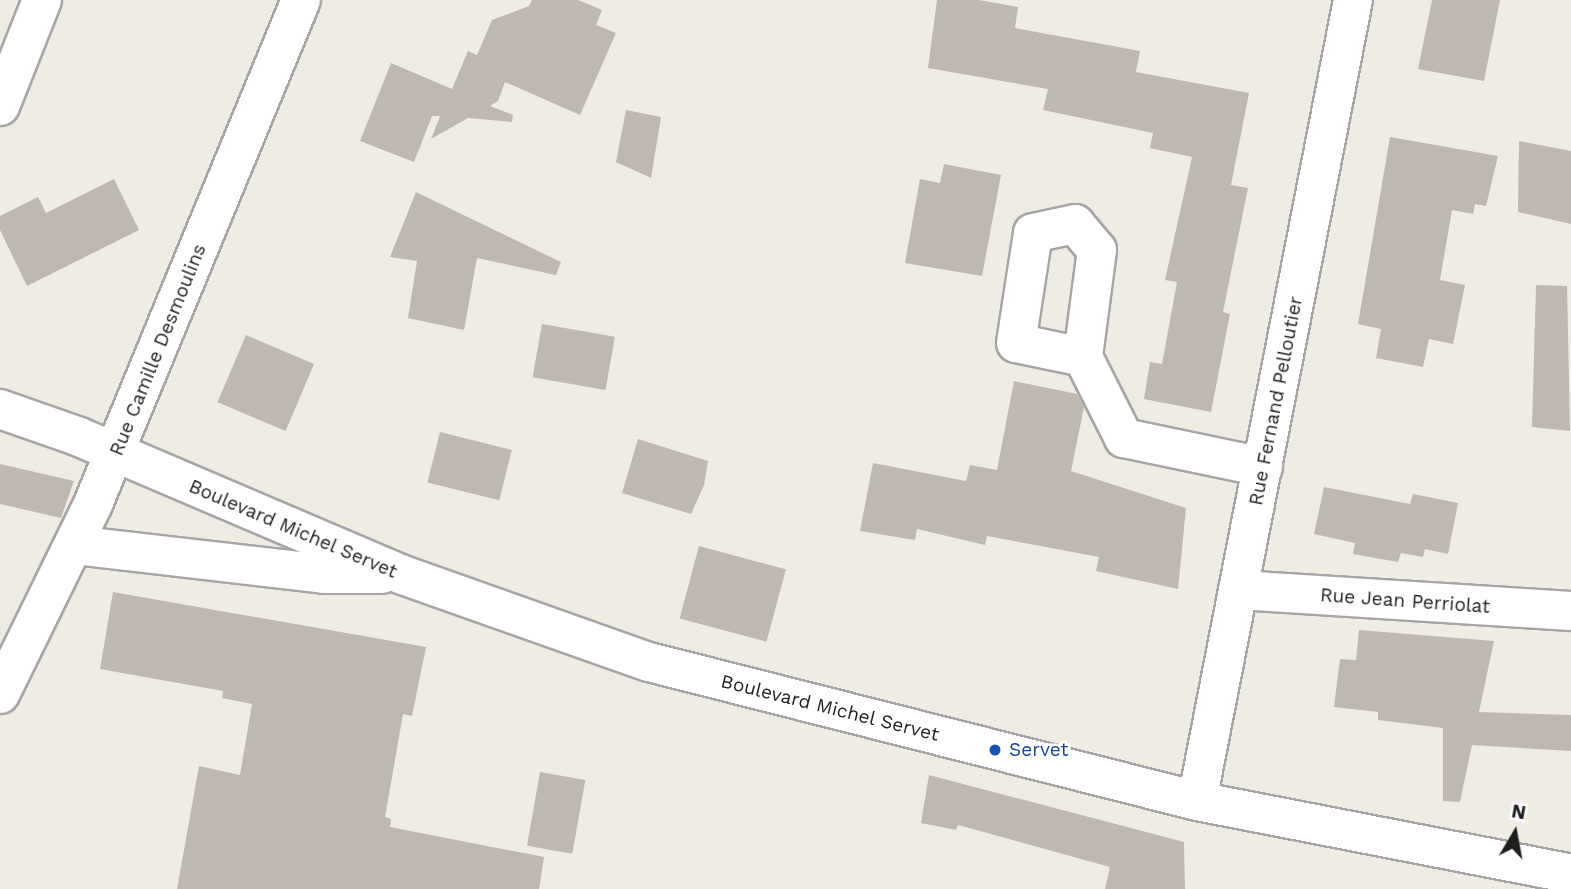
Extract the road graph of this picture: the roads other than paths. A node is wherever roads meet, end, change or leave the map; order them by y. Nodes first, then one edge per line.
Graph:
1 (42, 0) edge
2 (302, 0) edge
3 (1353, 0) edge
4 (0, 106) edge
5 (1083, 357) dead end
6 (0, 409) edge
7 (115, 453) junction
8 (1263, 467) junction
9 (74, 545) junction
10 (400, 574) junction
11 (1238, 590) junction
12 (1571, 611) edge
13 (5, 671) edge
14 (1197, 801) junction
15 (1571, 874) edge

1 - 4 street
2 - 7 street, Rue Camille Desmoulins
3 - 8 street, Rue Fernand Pelloutier
5 - 8 street
6 - 7 street, Boulevard Michel Servet
7 - 9 street, Rue Camille Desmoulins
7 - 10 street, Boulevard Michel Servet
8 - 11 street, Rue Fernand Pelloutier
9 - 10 street
9 - 13 street, Rue Camille Desmoulins
10 - 14 street, Boulevard Michel Servet
11 - 12 street, Rue Jean Perriolat
11 - 14 street, Rue Fernand Pelloutier
14 - 15 street, Boulevard Michel Servet

